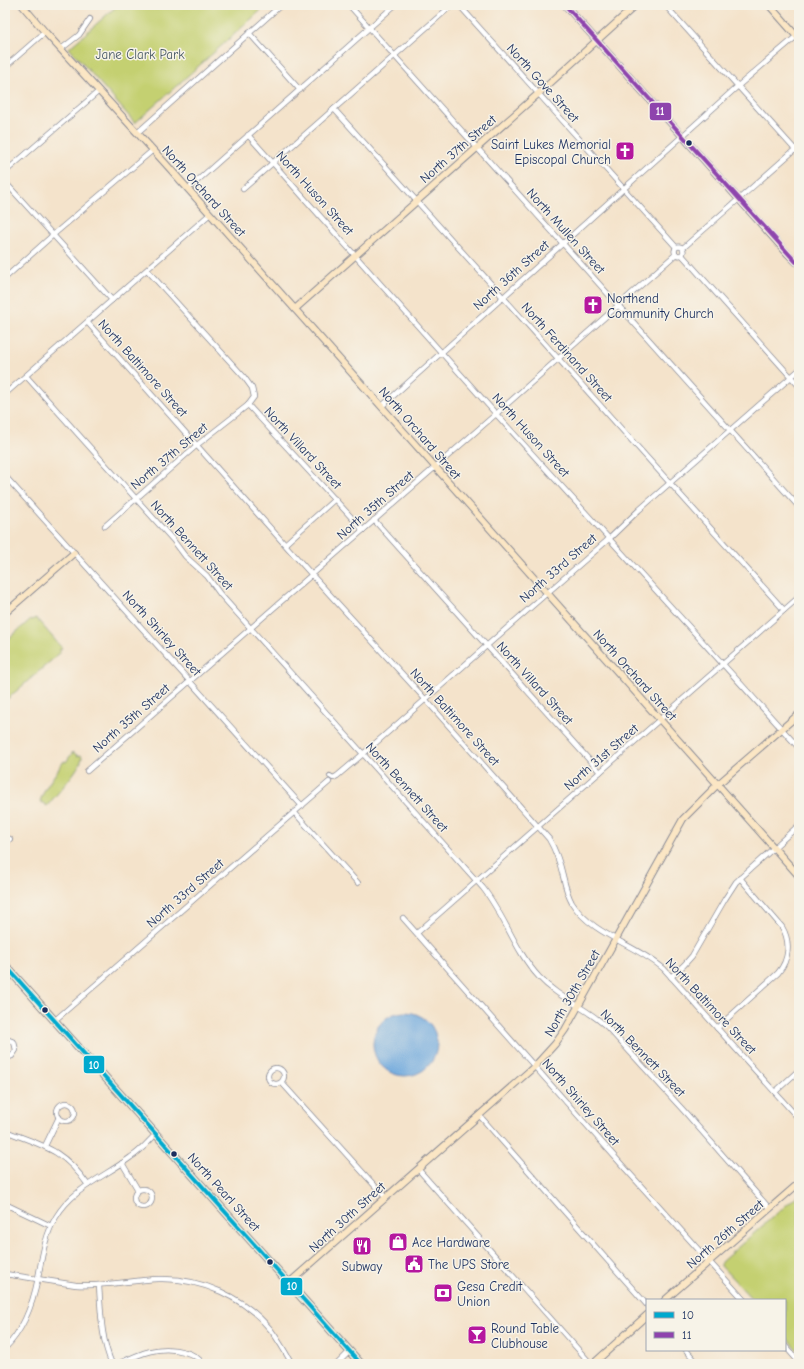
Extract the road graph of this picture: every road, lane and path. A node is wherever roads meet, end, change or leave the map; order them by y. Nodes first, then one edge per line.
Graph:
1 (22, 5) edge
2 (281, 5) edge
3 (349, 5) edge
4 (395, 5) edge
5 (452, 5) edge
6 (459, 5) edge
7 (565, 5) edge
8 (636, 5) edge
9 (665, 5) edge
10 (769, 5) edge
11 (90, 20) dead end
12 (369, 28) junction
13 (45, 32) junction
14 (249, 33) junction
15 (798, 36) edge
16 (596, 40) junction
17 (61, 49) junction
18 (394, 55) junction
19 (5, 67) edge
20 (738, 86) junction
21 (300, 90) junction
22 (99, 91) junction
23 (538, 94) junction
24 (334, 109) junction
25 (137, 133) junction
26 (248, 135) junction
27 (683, 136) junction
28 (799, 146) edge
29 (476, 148) junction
30 (154, 150) junction
31 (795, 150) junction
32 (799, 154) edge
33 (273, 162) junction
34 (5, 172) edge
35 (5, 182) edge
36 (188, 189) junction
37 (242, 189) dead end
38 (624, 189) junction
39 (739, 199) junction
40 (416, 200) junction
41 (210, 214) junction
42 (53, 235) junction
43 (563, 243) junction
44 (676, 247) junction
45 (683, 248) junction
46 (676, 254) junction
47 (356, 255) junction
48 (682, 255) junction
49 (798, 262) edge
50 (148, 270) junction
51 (5, 278) edge
52 (503, 297) junction
53 (112, 300) junction
54 (618, 306) junction
55 (295, 309) junction
56 (88, 323) junction
57 (442, 352) junction
58 (558, 359) junction
59 (799, 370) edge
60 (26, 376) junction
61 (791, 377) junction
62 (799, 386) edge
63 (5, 394) edge
64 (248, 405) junction
65 (382, 406) junction
66 (496, 414) junction
67 (730, 431) junction
68 (197, 445) junction
69 (435, 467) junction
70 (5, 476) edge
71 (670, 483) junction
72 (136, 498) junction
73 (335, 499) junction
74 (799, 507) edge
75 (374, 520) junction
76 (105, 526) dead end
77 (363, 530) junction
78 (610, 538) junction
79 (285, 544) junction
80 (74, 553) junction
81 (312, 575) junction
82 (547, 592) junction
83 (798, 600) edge
84 (784, 610) junction
85 (5, 613) edge
86 (251, 628) junction
87 (486, 646) junction
88 (723, 664) junction
89 (190, 681) junction
90 (425, 699) junction
91 (799, 714) edge
92 (660, 720) junction
93 (782, 729) junction
94 (799, 748) edge
95 (363, 754) junction
96 (87, 771) dead end
97 (600, 772) junction
98 (330, 776) dead end
99 (329, 782) dead end
100 (717, 785) junction
101 (302, 806) junction
102 (294, 812) junction
103 (799, 825) edge
104 (538, 827) junction
105 (10, 839) dead end
106 (5, 844) edge
107 (774, 847) junction
108 (799, 876) edge
109 (740, 878) junction
110 (477, 881) junction
111 (358, 883) dead end
112 (403, 918) dead end
113 (417, 933) junction
114 (616, 938) junction
115 (5, 965) edge
116 (671, 977) junction
117 (578, 1006) junction
118 (54, 1021) junction
119 (717, 1028) junction
120 (5, 1040) edge
121 (5, 1058) edge
122 (535, 1066) junction
123 (799, 1070) edge
124 (282, 1083) dead end
125 (775, 1092) junction
126 (479, 1115) junction
127 (59, 1117) dead end
128 (799, 1119) edge
129 (5, 1131) edge
130 (156, 1134) junction
131 (45, 1146) junction
132 (122, 1163) junction
133 (418, 1169) junction
134 (799, 1183) edge
135 (88, 1186) junction
136 (138, 1190) dead end
137 (385, 1197) junction
138 (5, 1204) edge
139 (770, 1209) junction
140 (51, 1226) junction
141 (709, 1262) junction
142 (5, 1274) edge
143 (38, 1280) junction
144 (289, 1283) junction
145 (99, 1286) junction
146 (665, 1299) edge
147 (743, 1299) edge
148 (646, 1304) edge
149 (646, 1316) edge
150 (786, 1347) edge
151 (5, 1348) edge
152 (350, 1351) junction
153 (687, 1351) edge
154 (799, 1362) edge
155 (112, 1364) edge
156 (118, 1364) edge
157 (203, 1364) edge
158 (292, 1364) edge
159 (338, 1364) edge
160 (361, 1364) edge
161 (592, 1364) edge
162 (698, 1364) edge

1 - 13 street, North Orchard Street
2 - 14 street
3 - 12 street, North Mullen Street
4 - 12 street
5 - 18 street
6 - 23 street, North Gove Street
7 - 16 street
8 - 16 street, North 37th Street
9 - 20 street
10 - 15 street
11 - 17 street
12 - 18 street, North Mullen Street
12 - 21 street
13 - 17 street, North Orchard Street
13 - 19 street
14 - 21 street
14 - 25 street
15 - 20 street, North 36th Street
16 - 23 street, North 37th Street
16 - 27 street
17 - 22 street, North Orchard Street
18 - 24 street
18 - 29 street, North Mullen Street
20 - 27 street, North 36th Street
20 - 31 street
21 - 26 street
22 - 25 street, North Orchard Street
22 - 34 street
23 - 29 street, North 37th Street
23 - 38 street, North Gove Street
24 - 33 street
24 - 40 street, North Ferdinand Street
25 - 30 street, North Orchard Street
26 - 33 street, North Huson Street
26 - 36 street
27 - 38 street, North 36th Street
27 - 39 street
28 - 31 street
29 - 40 street, North 37th Street
29 - 43 street, North Mullen Street
30 - 36 street, North Orchard Street
30 - 42 street
31 - 32 street
31 - 39 street
33 - 37 street
33 - 47 street, North Huson Street
35 - 42 street, North Baltimore Street
36 - 41 street, North Orchard Street
38 - 43 street, North 36th Street
38 - 44 street, North Gove Street
39 - 45 street
39 - 49 street
40 - 47 street, North 37th Street
40 - 52 street, North Ferdinand Street
41 - 50 street
41 - 55 street, North Orchard Street
42 - 51 street
42 - 53 street, North Baltimore Street
43 - 52 street, North 36th Street
43 - 54 street, North Mullen Street
44 - 45 street
44 - 46 street
45 - 48 street
46 - 48 street
46 - 54 street, North 35th Street
47 - 55 street, North 37th Street
47 - 57 street, North Huson Street
48 - 61 street
50 - 53 street
50 - 64 street, North Villard Street
52 - 57 street, North 36th Street
52 - 58 street, North Ferdinand Street
53 - 56 street
54 - 58 street, North 35th Street
54 - 67 street, North Mullen Street
55 - 65 street, North Orchard Street
56 - 60 street
56 - 68 street, North Baltimore Street
57 - 65 street, North 36th Street
57 - 66 street, North Huson Street
58 - 66 street, North 35th Street
58 - 71 street, North Ferdinand Street
59 - 61 street, North 33rd Street
60 - 63 street
60 - 72 street, North Bennett Street
61 - 62 street
61 - 67 street, North 33rd Street
64 - 68 street, North 37th Street
64 - 73 street, North Villard Street
65 - 69 street, North Orchard Street
66 - 69 street, North 35th Street
66 - 78 street, North Huson Street
67 - 71 street, North 33rd Street
67 - 74 street, North Mullen Street
68 - 72 street, North 37th Street
68 - 79 street, North Baltimore Street
69 - 75 street, North 35th Street
69 - 82 street, North Orchard Street
70 - 80 street, North Shirley Street
71 - 78 street, North 33rd Street
71 - 84 street, North Ferdinand Street
72 - 76 street, North 37th Street
72 - 86 street, North Bennett Street
73 - 77 street, North Villard Street
73 - 79 street
75 - 77 street, North 35th Street
75 - 87 street, North Villard Street
77 - 81 street, North 35th Street
78 - 82 street, North 33rd Street
78 - 88 street, North Huson Street
79 - 81 street, North Baltimore Street
80 - 85 street
80 - 89 street, North Shirley Street
81 - 86 street, North 35th Street
81 - 90 street, North Baltimore Street
82 - 87 street, North 33rd Street
82 - 92 street, North Orchard Street
83 - 84 street, North 31st Street
84 - 88 street, North 31st Street
86 - 89 street, North 35th Street
86 - 95 street, North Bennett Street
87 - 90 street, North 33rd Street
87 - 97 street, North Villard Street
88 - 92 street, North 31st Street
88 - 93 street, North Huson Street
89 - 96 street, North 35th Street
89 - 101 street, North Shirley Street
90 - 95 street, North 33rd Street
90 - 104 street, North Baltimore Street
91 - 93 street, North 30th Street
92 - 97 street, North 31st Street
92 - 100 street, North Orchard Street
93 - 94 street, North Huson Street
93 - 100 street, North 30th Street
95 - 98 street, North 33rd Street
95 - 110 street, North Bennett Street
97 - 104 street, North 31st Street
99 - 101 street, North 33rd Street
100 - 107 street, North Orchard Street
100 - 114 street, North 30th Street
101 - 102 street, North 33rd Street
102 - 111 street
102 - 118 street, North 33rd Street
103 - 107 street
104 - 110 street, North 31st Street
104 - 114 street, North Baltimore Street
105 - 106 street
107 - 108 street, North Orchard Street
107 - 109 street
109 - 116 street
109 - 119 street
110 - 113 street, North 31st Street
110 - 117 street, North Bennett Street
112 - 113 street, North Shirley Street
113 - 122 street, North Shirley Street
114 - 116 street, North Baltimore Street
114 - 117 street, North 30th Street
115 - 118 main road, North Pearl Street
116 - 119 street, North Baltimore Street
117 - 122 street, North 30th Street
117 - 139 street, North Bennett Street
118 - 130 main road, North Pearl Street
119 - 125 street, North Baltimore Street
120 - 121 street
122 - 126 street, North 30th Street
122 - 141 street, North Shirley Street
123 - 125 street
124 - 137 street
125 - 128 street, North Baltimore Street
126 - 133 street, North 30th Street
126 - 148 street
127 - 131 street
129 - 131 street
130 - 132 street
130 - 144 main road, North Pearl Street
131 - 135 street
132 - 135 street
132 - 136 street
133 - 137 street, North 30th Street
133 - 161 street
134 - 139 street, North 26th Street
135 - 140 street
137 - 144 street, North 30th Street
138 - 140 street
139 - 141 street, North 26th Street
140 - 143 street
141 - 146 street, North 26th Street
141 - 147 street, North Shirley Street
142 - 143 street
143 - 145 street
143 - 151 street
144 - 152 main road, North Pearl Street
145 - 155 street
145 - 158 street
149 - 161 street
150 - 154 street
152 - 159 street
152 - 160 main road, North Pearl Street
153 - 162 street
156 - 157 street

